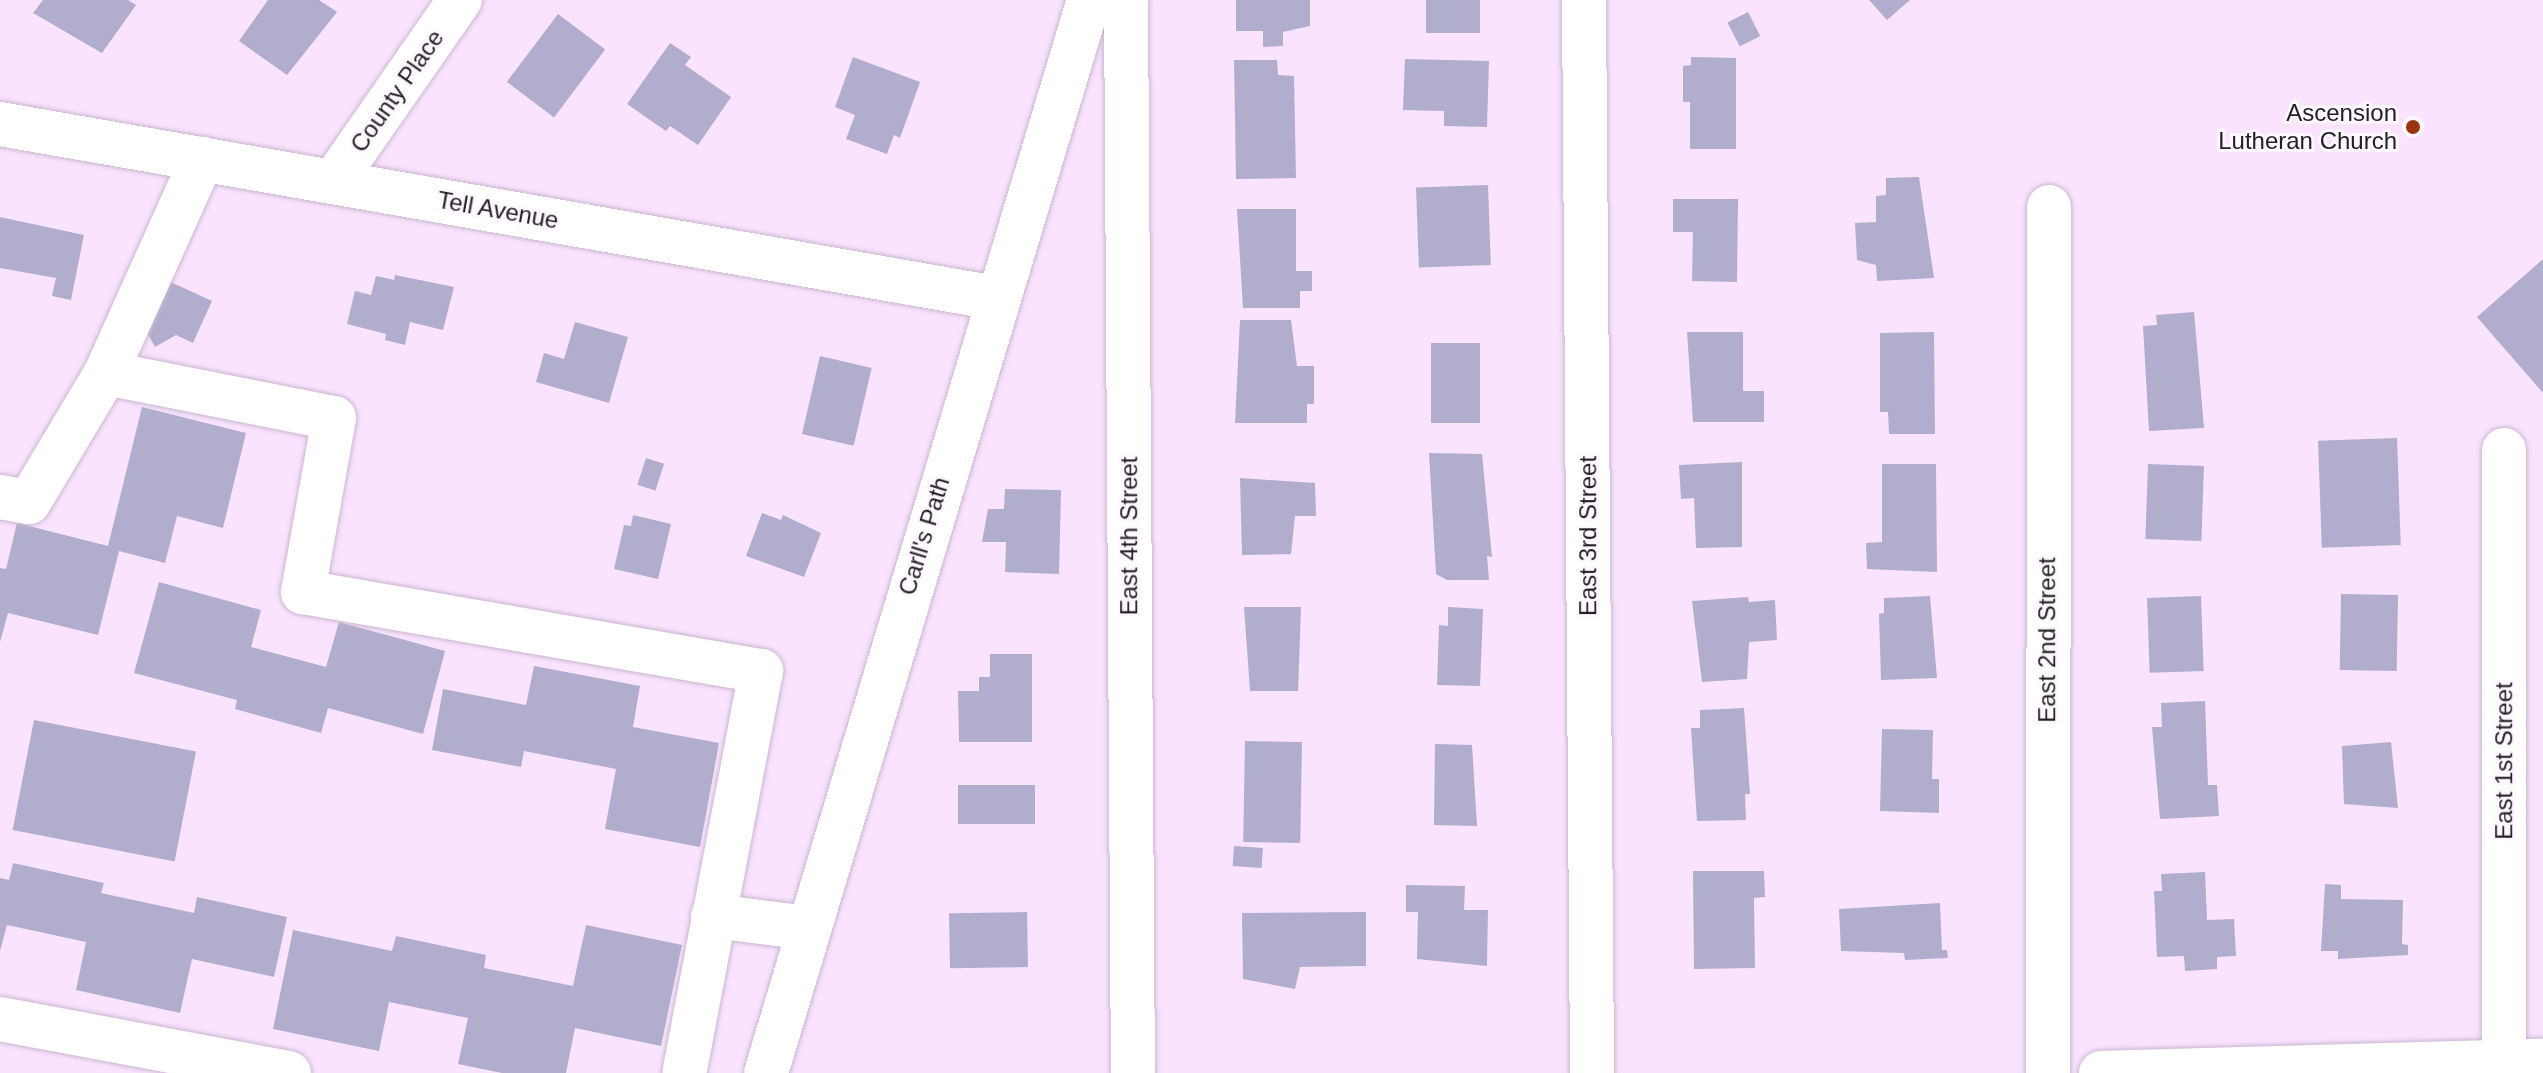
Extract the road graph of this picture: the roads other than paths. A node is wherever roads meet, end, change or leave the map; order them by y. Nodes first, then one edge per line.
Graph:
1 (460, 0) edge
2 (1089, 0) edge
3 (1126, 0) edge
4 (1584, 0) edge
5 (0, 124) edge
6 (202, 159) junction
7 (334, 181) junction
8 (2049, 207) dead end
9 (996, 298) junction
10 (106, 373) junction
11 (2504, 450) dead end
12 (0, 497) edge
13 (713, 916) junction
14 (808, 928) junction
15 (0, 1019) edge
16 (2517, 1065) edge
17 (289, 1073) edge
18 (684, 1073) edge
19 (766, 1073) edge
20 (1133, 1073) edge
21 (1592, 1073) edge
22 (2048, 1073) edge
23 (2101, 1073) edge

1 - 7 street, County Place
2 - 9 street, Carll's Path
3 - 20 street, East 4th Street
4 - 21 street, East 3rd Street
5 - 6 street, Tell Avenue
6 - 7 street, Tell Avenue
6 - 10 street
7 - 9 street, Tell Avenue
8 - 22 street, East 2nd Street
9 - 14 street, Carll's Path
10 - 12 street
10 - 13 street
11 - 16 street, East 1st Street
13 - 14 street
13 - 18 street
14 - 19 street, Carll's Path
15 - 17 street
16 - 23 street

